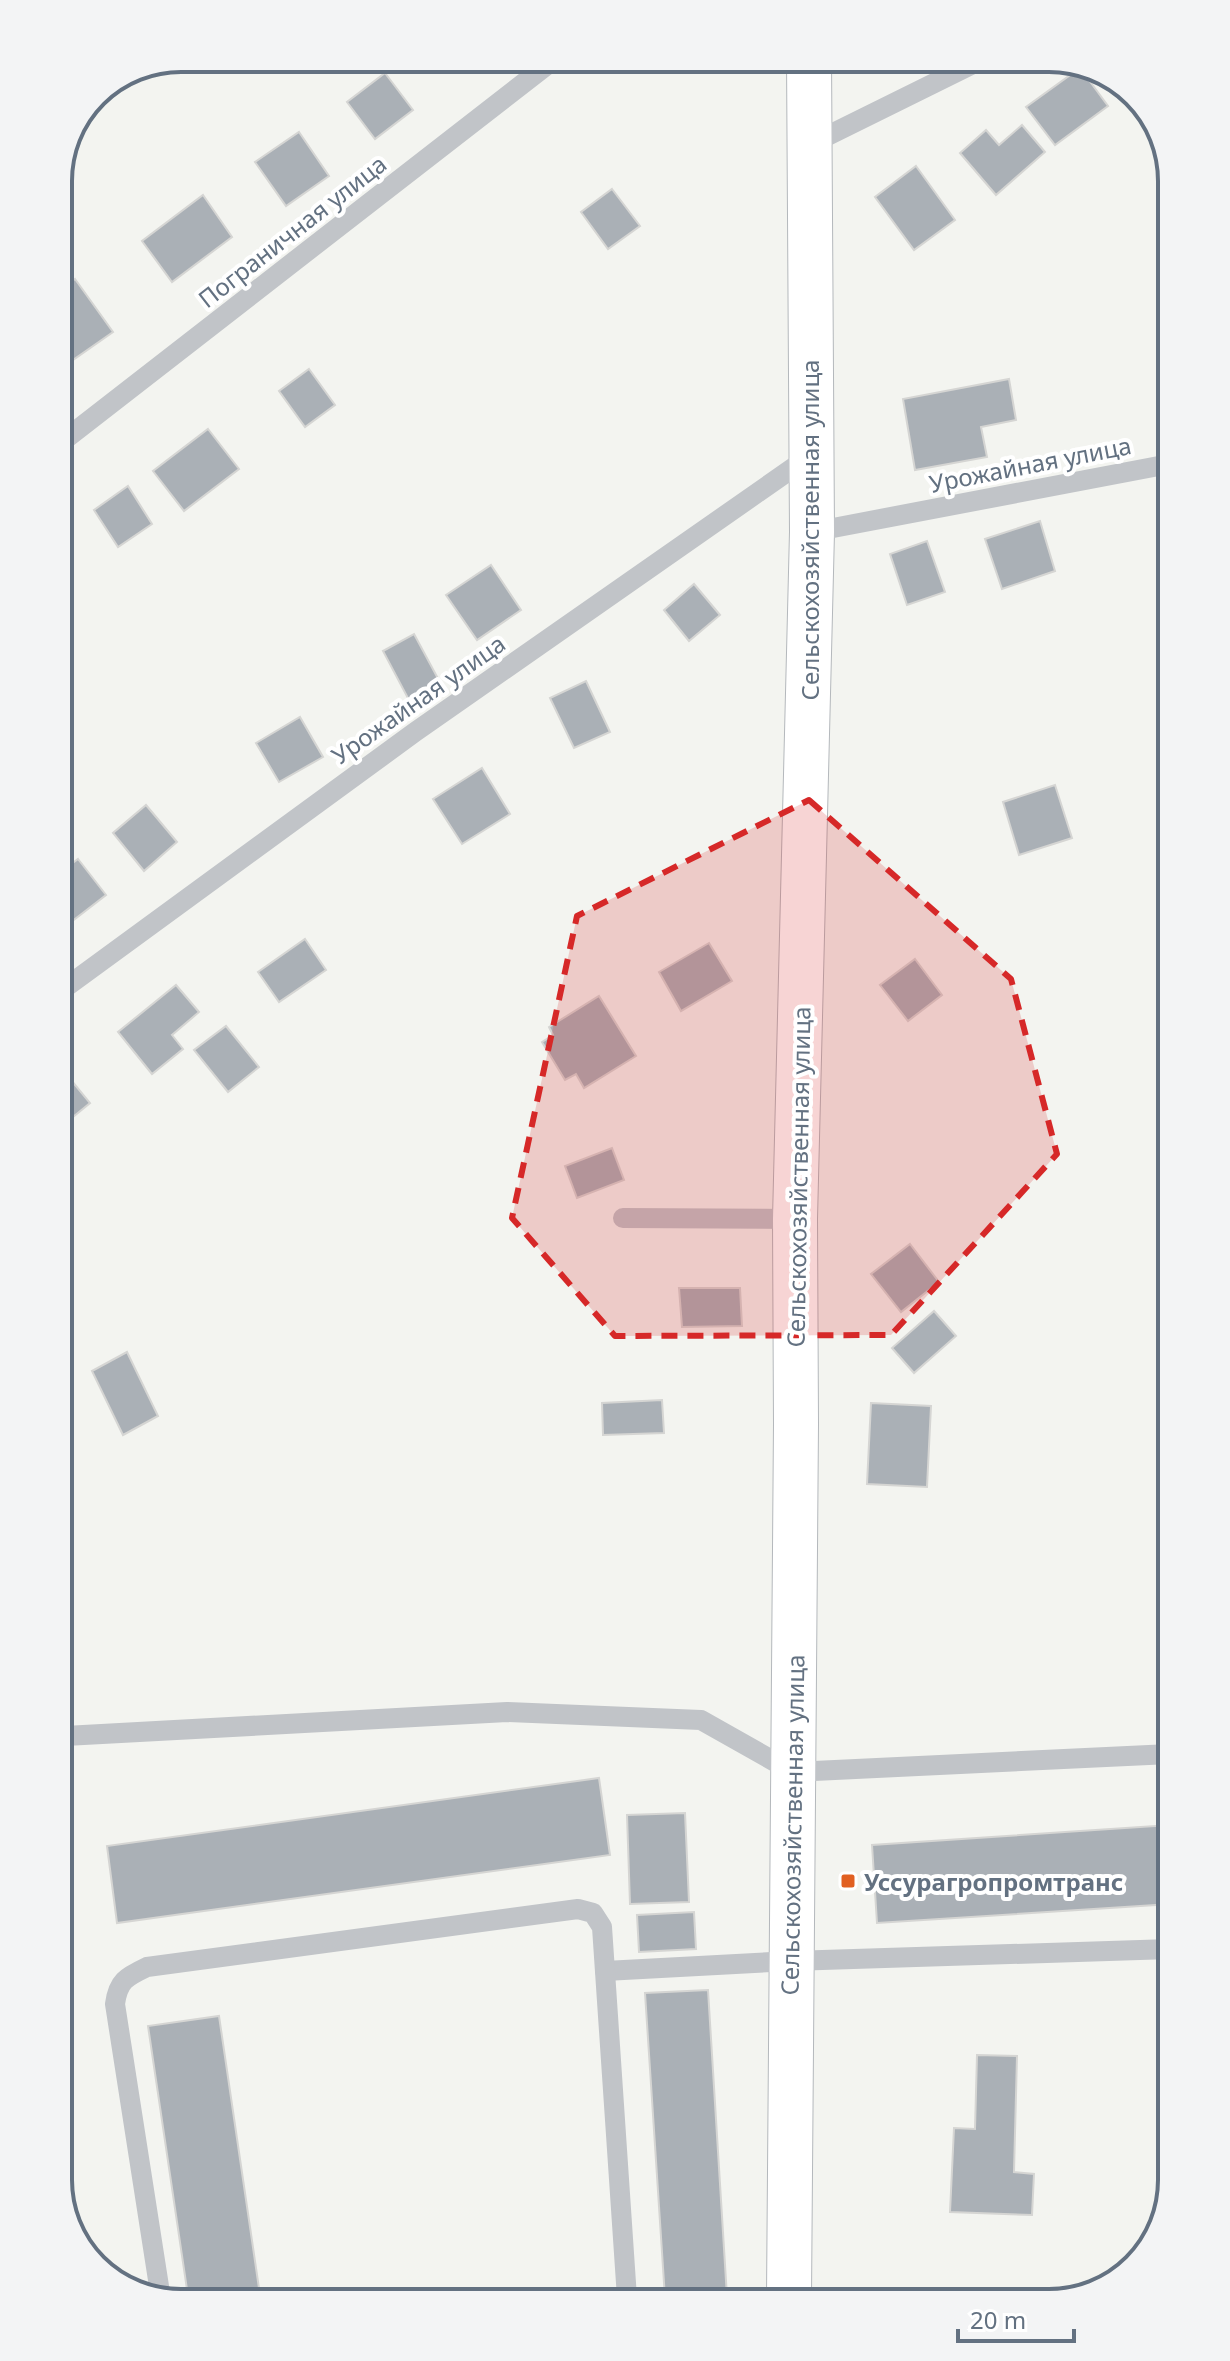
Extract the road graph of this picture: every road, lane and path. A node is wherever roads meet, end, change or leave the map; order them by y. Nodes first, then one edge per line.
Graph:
1 (538, 72) edge
2 (809, 72) edge
3 (957, 72) edge
4 (811, 144) junction
5 (72, 434) edge
6 (810, 456) junction
7 (1158, 466) edge
8 (812, 532) junction
9 (72, 983) edge
10 (623, 1218) dead end
11 (795, 1219) junction
12 (72, 1736) edge
13 (1158, 1755) edge
14 (793, 1772) junction
15 (1158, 1949) edge
16 (791, 1961) junction
17 (605, 1971) junction
18 (159, 2287) edge
19 (626, 2289) edge
20 (789, 2289) edge

1 - 5 lane, Пограничная улица
2 - 4 main road, Сельскохозяйственная улица
3 - 4 lane
4 - 6 main road, Сельскохозяйственная улица
6 - 8 main road, Сельскохозяйственная улица
6 - 9 lane, Урожайная улица
7 - 8 lane, Урожайная улица
8 - 11 main road, Сельскохозяйственная улица
10 - 11 lane
11 - 14 main road, Сельскохозяйственная улица
12 - 14 lane
13 - 14 lane
14 - 16 main road, Сельскохозяйственная улица
15 - 16 lane
16 - 17 lane
16 - 20 main road, Сельскохозяйственная улица
17 - 18 lane
17 - 19 lane

